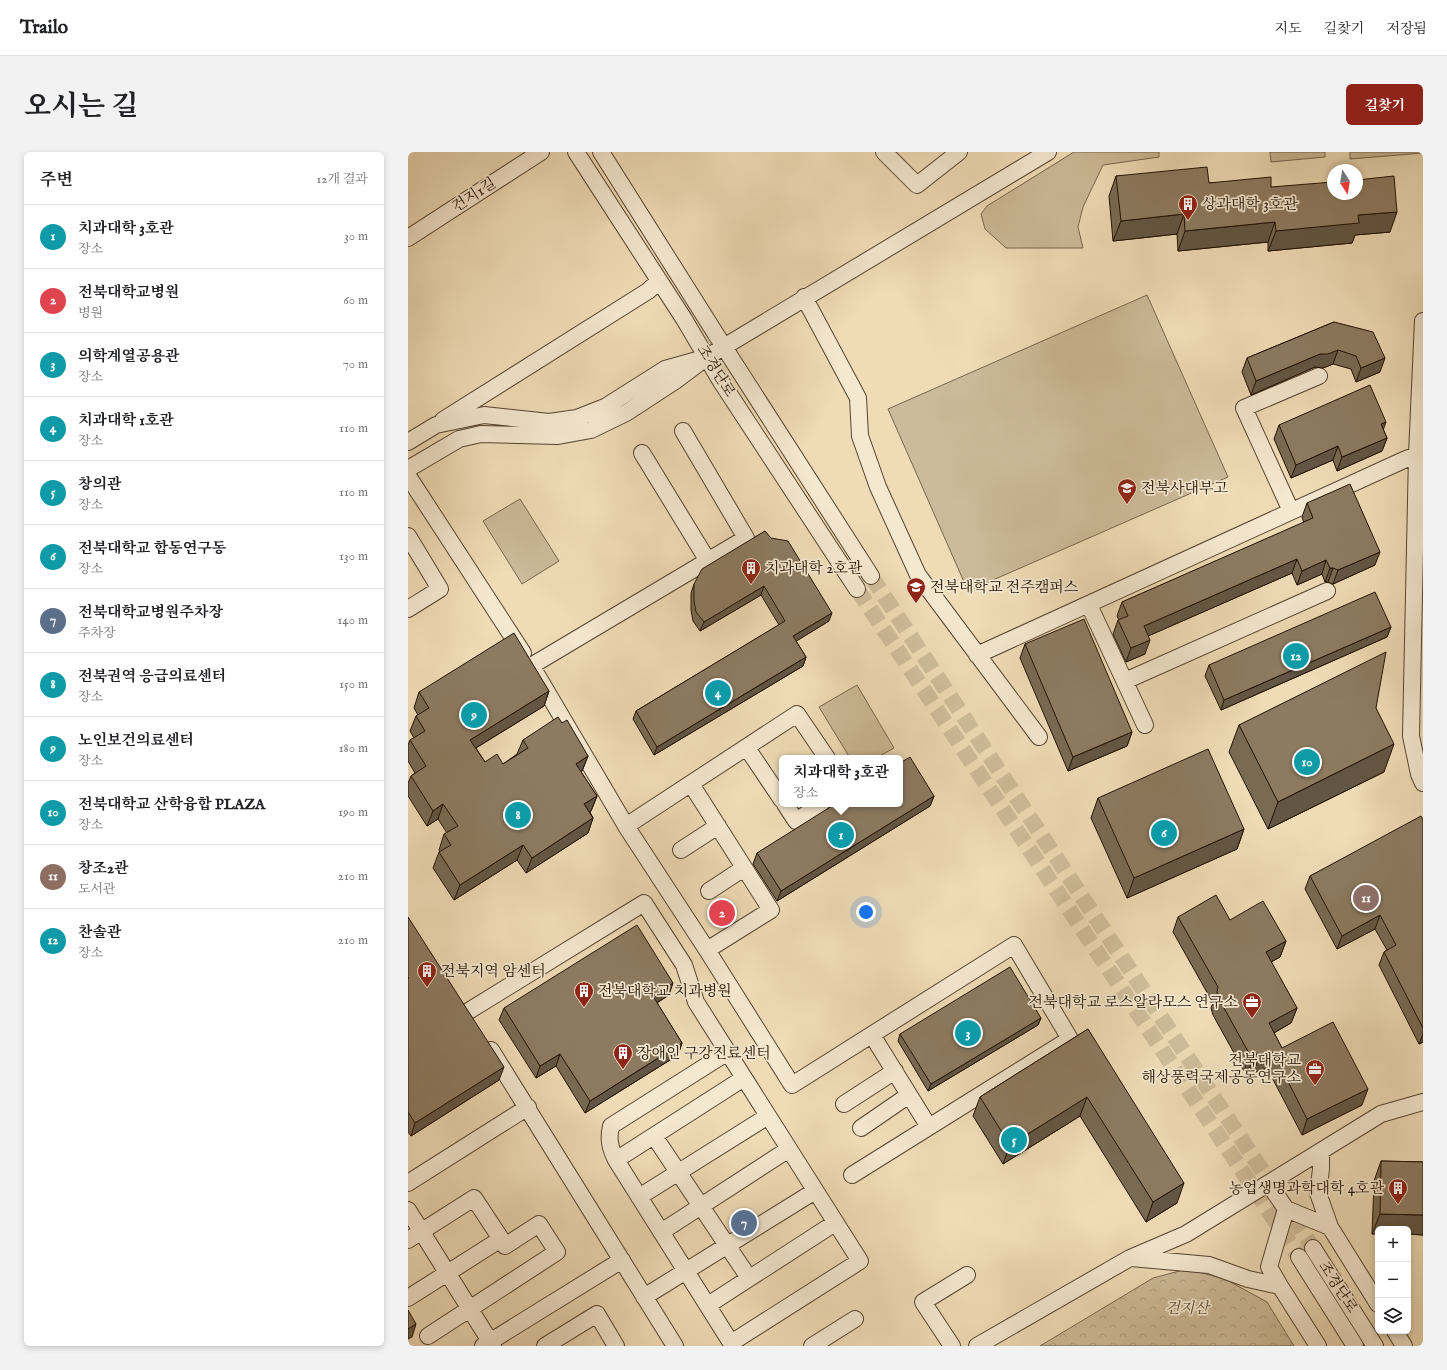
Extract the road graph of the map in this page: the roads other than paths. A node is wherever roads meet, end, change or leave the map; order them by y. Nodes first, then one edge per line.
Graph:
1 (541, 152) edge
2 (576, 152) edge
3 (601, 152) edge
4 (884, 152) edge
5 (959, 152) edge
6 (1048, 152) edge
7 (408, 238) edge
8 (659, 281) junction
9 (804, 297) junction
10 (1423, 321) edge
11 (724, 346) junction
12 (707, 357) junction
13 (1319, 376) dead end
14 (436, 424) junction
15 (683, 431) dead end
16 (408, 442) edge
17 (642, 453) dead end
18 (1420, 454) edge
19 (408, 469) edge
20 (408, 476) edge
21 (1291, 511) junction
22 (408, 536) edge
23 (414, 558) edge
24 (708, 561) junction
25 (871, 576) tunnel mouth
26 (857, 589) tunnel mouth
27 (1327, 591) dead end
28 (1089, 605) junction
29 (408, 609) edge
30 (977, 655) junction
31 (532, 666) junction
32 (1125, 681) junction
33 (1145, 725) dead end
34 (1039, 737) dead end
35 (747, 748) junction
36 (825, 755) edge
37 (1423, 783) edge
38 (692, 784) junction
39 (779, 796) edge
40 (787, 807) edge
41 (817, 807) edge
42 (626, 826) junction
43 (718, 826) junction
44 (681, 850) dead end
45 (744, 868) junction
46 (709, 891) dead end
47 (707, 950) junction
48 (872, 1035) junction
49 (728, 1052) junction
50 (895, 1072) junction
51 (744, 1078) junction
52 (909, 1095) junction
53 (1423, 1102) edge
54 (844, 1104) dead end
55 (528, 1107) junction
56 (768, 1116) junction
57 (929, 1127) junction
58 (861, 1128) dead end
59 (654, 1136) junction
60 (789, 1149) junction
61 (1321, 1151) junction
62 (616, 1160) junction
63 (678, 1173) junction
64 (852, 1175) dead end
65 (408, 1183) edge
66 (1268, 1184) junction
67 (816, 1191) junction
68 (639, 1198) junction
69 (701, 1207) junction
70 (1286, 1209) junction
71 (408, 1210) edge
72 (835, 1222) junction
73 (1330, 1227) junction
74 (662, 1232) junction
75 (415, 1235) edge
76 (501, 1239) junction
77 (727, 1246) junction
78 (1313, 1248) tunnel mouth
79 (1298, 1257) tunnel mouth
80 (1130, 1258) junction
81 (622, 1260) junction
82 (686, 1271) junction
83 (447, 1273) junction
84 (968, 1275) dead end
85 (749, 1278) junction
86 (1280, 1286) junction
87 (644, 1297) junction
88 (408, 1298) edge
89 (1375, 1299) edge
90 (708, 1305) junction
91 (470, 1309) junction
92 (855, 1319) dead end
93 (1397, 1334) edge
94 (428, 1336) dead end
95 (732, 1344) edge
96 (489, 1345) edge
97 (545, 1346) edge
98 (616, 1346) edge
99 (675, 1346) edge
100 (812, 1346) edge
101 (952, 1346) edge
102 (977, 1346) edge
103 (1318, 1346) edge
104 (1355, 1346) edge
105 (1375, 1346) edge
106 (1404, 1346) edge

1 - 7 street, 건지1길
2 - 8 street, 조경단로
3 - 11 street, 조경단로
4 - 5 street
6 - 9 street
8 - 12 street, 조경단로
8 - 14 street
9 - 11 street
9 - 30 street
10 - 18 street
11 - 12 street
11 - 25 street, 조경단로
12 - 14 street
12 - 19 street
12 - 26 street, 조경단로
13 - 21 street
14 - 16 street
15 - 24 street
17 - 24 street
18 - 21 street
18 - 37 street
20 - 31 street
21 - 28 street
22 - 23 street
23 - 29 street
24 - 31 street
27 - 32 street
28 - 30 street
28 - 32 street
30 - 34 street
31 - 42 street
32 - 33 street
35 - 36 street
35 - 38 street
35 - 39 street
38 - 42 street
38 - 43 street
40 - 41 street
42 - 47 street
43 - 44 street
43 - 45 street
45 - 46 street
45 - 47 street
47 - 48 street
48 - 50 street
48 - 57 street
49 - 51 street
49 - 55 street
49 - 62 street
50 - 52 street
50 - 54 street
51 - 56 street
51 - 59 street
52 - 57 street
52 - 58 street
53 - 61 street
55 - 65 street
55 - 81 street
56 - 60 street
56 - 63 street
57 - 64 street
59 - 62 street
59 - 63 street
60 - 67 street
60 - 69 street
61 - 66 street
61 - 73 street
62 - 68 street
63 - 68 street
63 - 69 street
66 - 70 street
66 - 80 street
67 - 72 street
67 - 77 street
68 - 74 street
69 - 74 street
69 - 77 street
70 - 73 street
70 - 86 street
71 - 75 street
72 - 85 street
72 - 95 street
73 - 89 street
74 - 82 street
75 - 76 street
75 - 83 street
76 - 83 street
76 - 91 street
77 - 82 street
77 - 85 street
78 - 105 street, 조경단로
79 - 104 street, 조경단로
80 - 86 street
80 - 102 street
81 - 87 street
81 - 96 street
82 - 87 street
82 - 90 street
83 - 88 street
83 - 91 street
84 - 101 street
85 - 90 street
86 - 103 street
87 - 99 street
90 - 95 street
91 - 94 street
91 - 96 street
92 - 100 street
93 - 106 street
97 - 98 street

